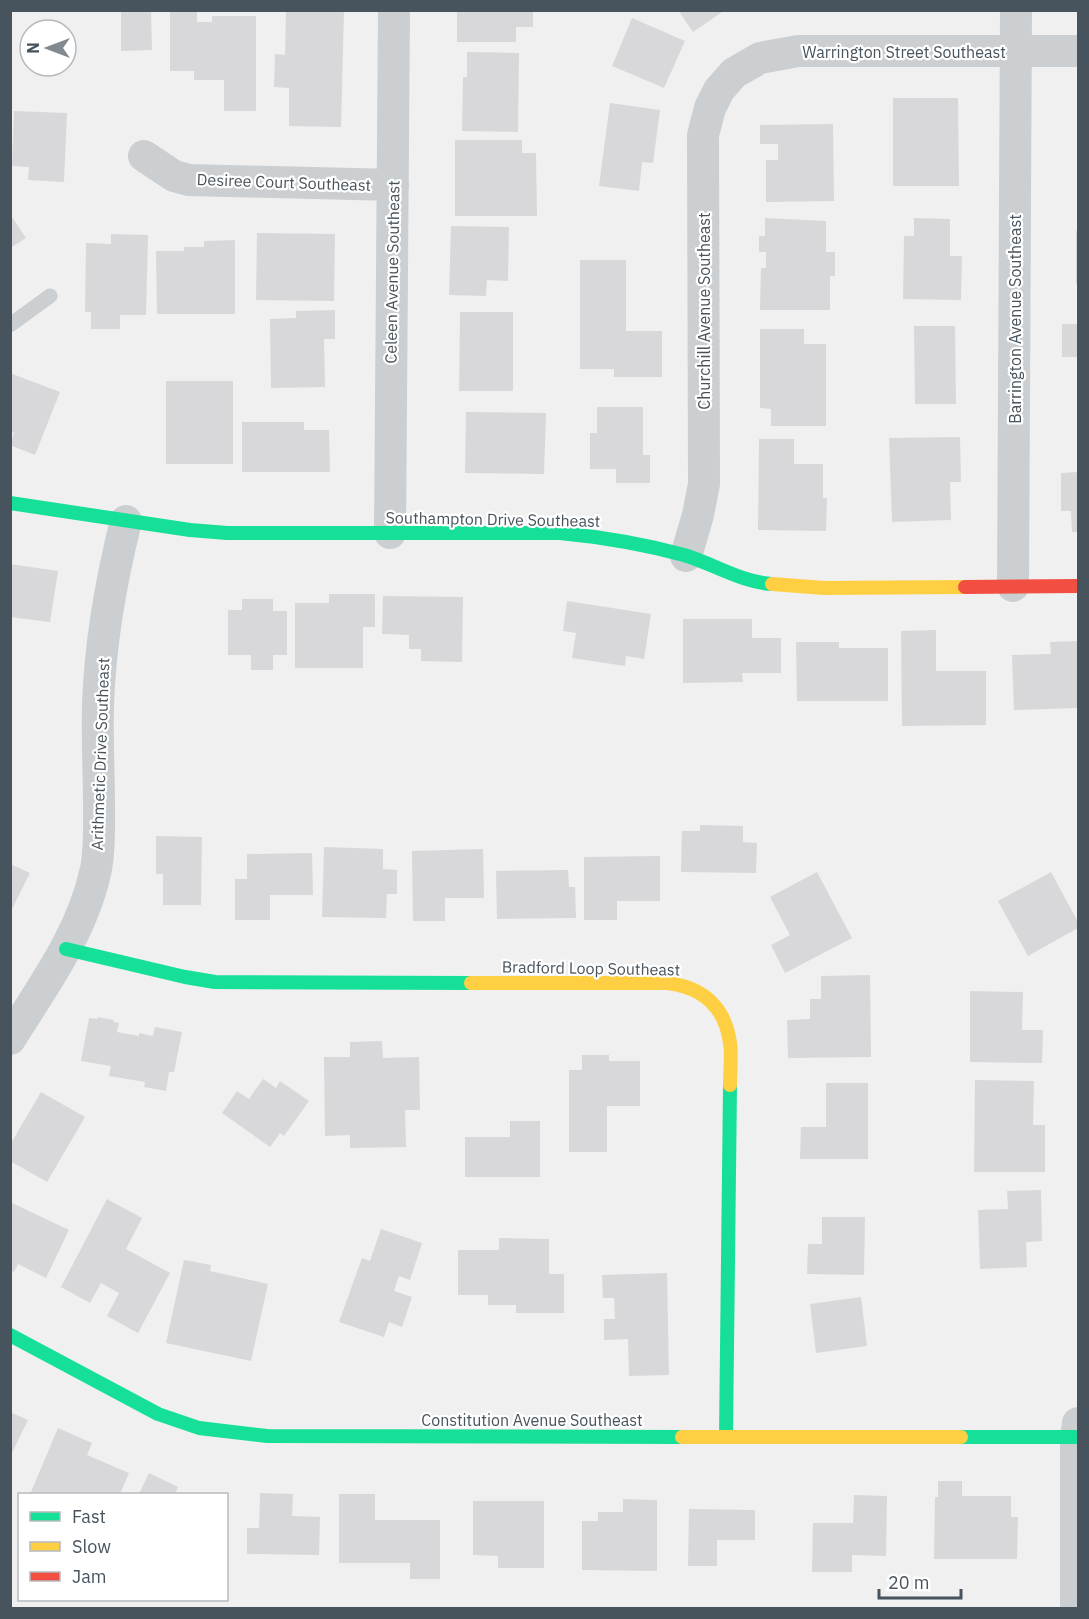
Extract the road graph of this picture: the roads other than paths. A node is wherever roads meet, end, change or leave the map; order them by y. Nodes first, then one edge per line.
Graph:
1 (394, 10) edge
2 (1016, 10) edge
3 (1017, 51) junction
4 (1078, 51) edge
5 (734, 73) joint
6 (144, 156) dead end
7 (393, 185) junction
8 (51, 296) dead end
9 (10, 325) edge
10 (10, 503) edge
11 (126, 521) junction
12 (390, 533) junction
13 (686, 556) junction
14 (1013, 586) junction
15 (1078, 586) edge
16 (66, 949) junction
17 (10, 1039) edge
18 (10, 1335) edge
19 (1077, 1430) edge
20 (726, 1436) junction
21 (1076, 1608) edge

1 - 7 street, Celeen Avenue Southeast
2 - 3 street, Barrington Avenue Southeast
3 - 4 street, Warrington Street Southeast
3 - 5 street, Warrington Street Southeast
3 - 14 street, Barrington Avenue Southeast
5 - 13 street, Churchill Avenue Southeast
6 - 7 street, Desiree Court Southeast
7 - 12 street, Celeen Avenue Southeast
8 - 9 lane
10 - 11 street, Southampton Drive Southeast
11 - 12 street, Southampton Drive Southeast
11 - 16 street, Arithmetic Drive Southeast
12 - 13 street, Southampton Drive Southeast
13 - 14 street, Southampton Drive Southeast
14 - 15 street, Southampton Drive Southeast
16 - 17 street, Arithmetic Drive Southeast
16 - 20 street, Bradford Loop Southeast
18 - 20 street, Constitution Avenue Southeast
19 - 20 street, Constitution Avenue Southeast
19 - 21 street

